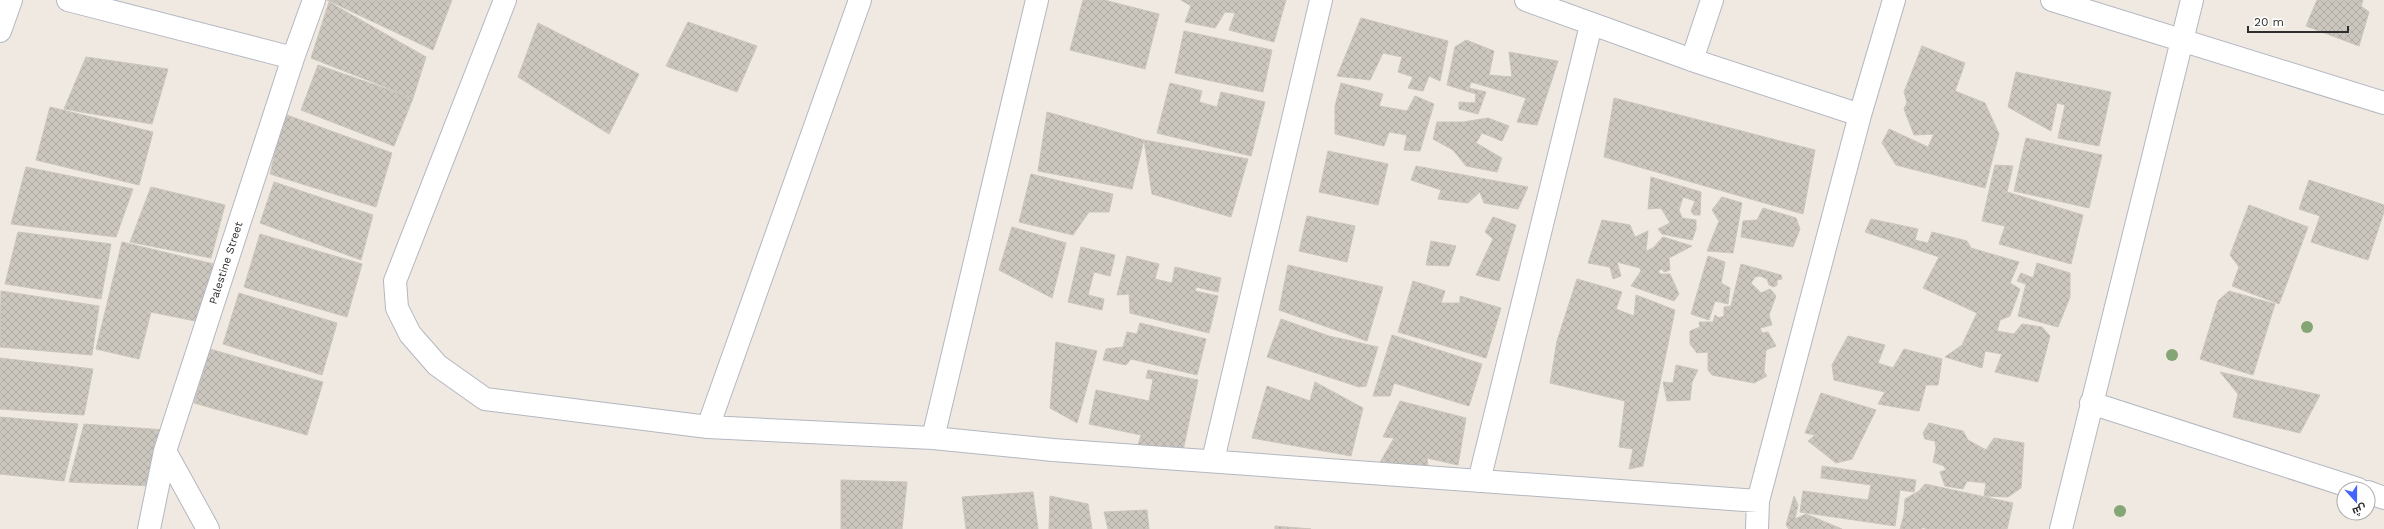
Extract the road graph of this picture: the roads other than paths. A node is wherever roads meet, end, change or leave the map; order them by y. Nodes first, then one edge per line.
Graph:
1 (11, 0) edge
2 (68, 0) edge
3 (314, 0) edge
4 (505, 0) edge
5 (860, 0) edge
6 (1037, 0) edge
7 (1322, 0) edge
8 (1526, 0) edge
9 (1712, 0) edge
10 (1894, 0) edge
11 (2052, 0) edge
12 (2192, 0) edge
13 (1591, 25) junction
14 (0, 31) edge
15 (2180, 40) junction
16 (292, 58) junction
17 (1692, 60) junction
18 (2384, 103) edge
19 (1860, 115) junction
20 (2091, 403) junction
21 (708, 426) junction
22 (933, 438) junction
23 (165, 451) junction
24 (1213, 460) junction
25 (1479, 481) junction
26 (2336, 482) edge
27 (1758, 501) junction
28 (149, 529) edge
29 (208, 529) edge
30 (1757, 529) edge
31 (2061, 529) edge

1 - 14 street
2 - 16 street
3 - 16 street, Palestine Street
4 - 21 street
5 - 21 street
6 - 22 street
7 - 24 street
8 - 13 street
9 - 17 street
10 - 19 street
11 - 15 street
12 - 15 street
13 - 17 street
13 - 25 street
15 - 18 street
15 - 20 street
16 - 23 street, Palestine Street
17 - 19 street
19 - 27 street
20 - 26 street
20 - 31 street
21 - 22 street
22 - 24 street
23 - 28 street, Palestine Street
23 - 29 street
24 - 25 street
25 - 27 street
27 - 30 street

